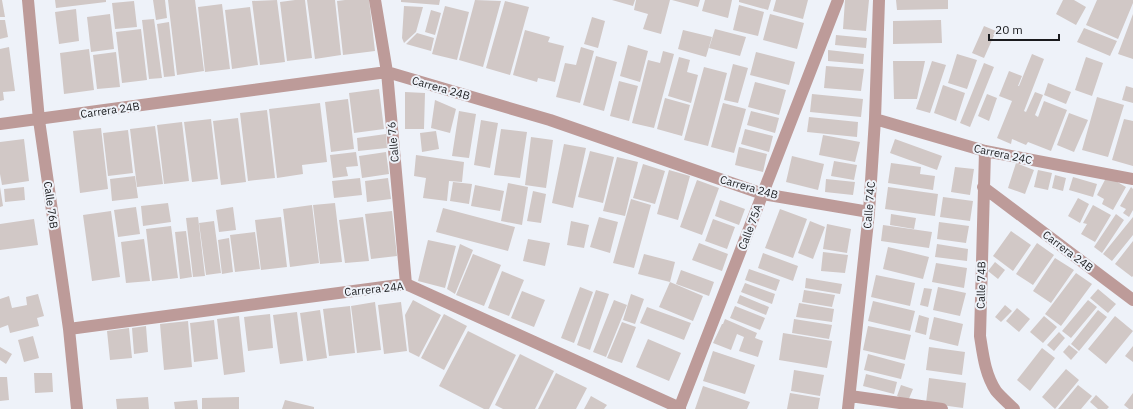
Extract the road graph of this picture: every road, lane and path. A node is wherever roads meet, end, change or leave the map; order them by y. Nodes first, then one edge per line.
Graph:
1 (28, 0) edge
2 (375, 0) edge
3 (838, 0) edge
4 (879, 0) edge
5 (387, 72) junction
6 (875, 119) junction
7 (39, 120) junction
8 (0, 124) edge
9 (985, 151) junction
10 (1133, 179) edge
11 (983, 187) junction
12 (763, 194) junction
13 (869, 212) junction
14 (406, 284) junction
15 (1133, 300) edge
16 (69, 329) junction
17 (850, 396) junction
18 (680, 408) edge
19 (77, 409) edge
20 (848, 409) edge
21 (942, 409) edge
22 (1014, 409) edge

1 - 7 street, Calle 76B
2 - 5 street, Calle 76
3 - 12 street, Calle 75A
4 - 6 street, Calle 74C
5 - 7 street, Carrera 24B
5 - 12 street, Carrera 24B
5 - 14 street, Calle 76
6 - 9 street, Carrera 24C
6 - 13 street, Calle 74C
7 - 8 street, Carrera 24B
7 - 16 street, Calle 76B
9 - 10 street, Carrera 24C
9 - 11 street, Calle 74B
11 - 15 street, Carrera 24B
11 - 22 street, Calle 74B
12 - 13 street, Carrera 24B
12 - 18 street, Calle 75A
13 - 17 street, Calle 74C
14 - 16 street, Carrera 24A
14 - 18 street, Carrera 24A
16 - 19 street, Calle 76B
17 - 20 street, Calle 74C
17 - 21 street

